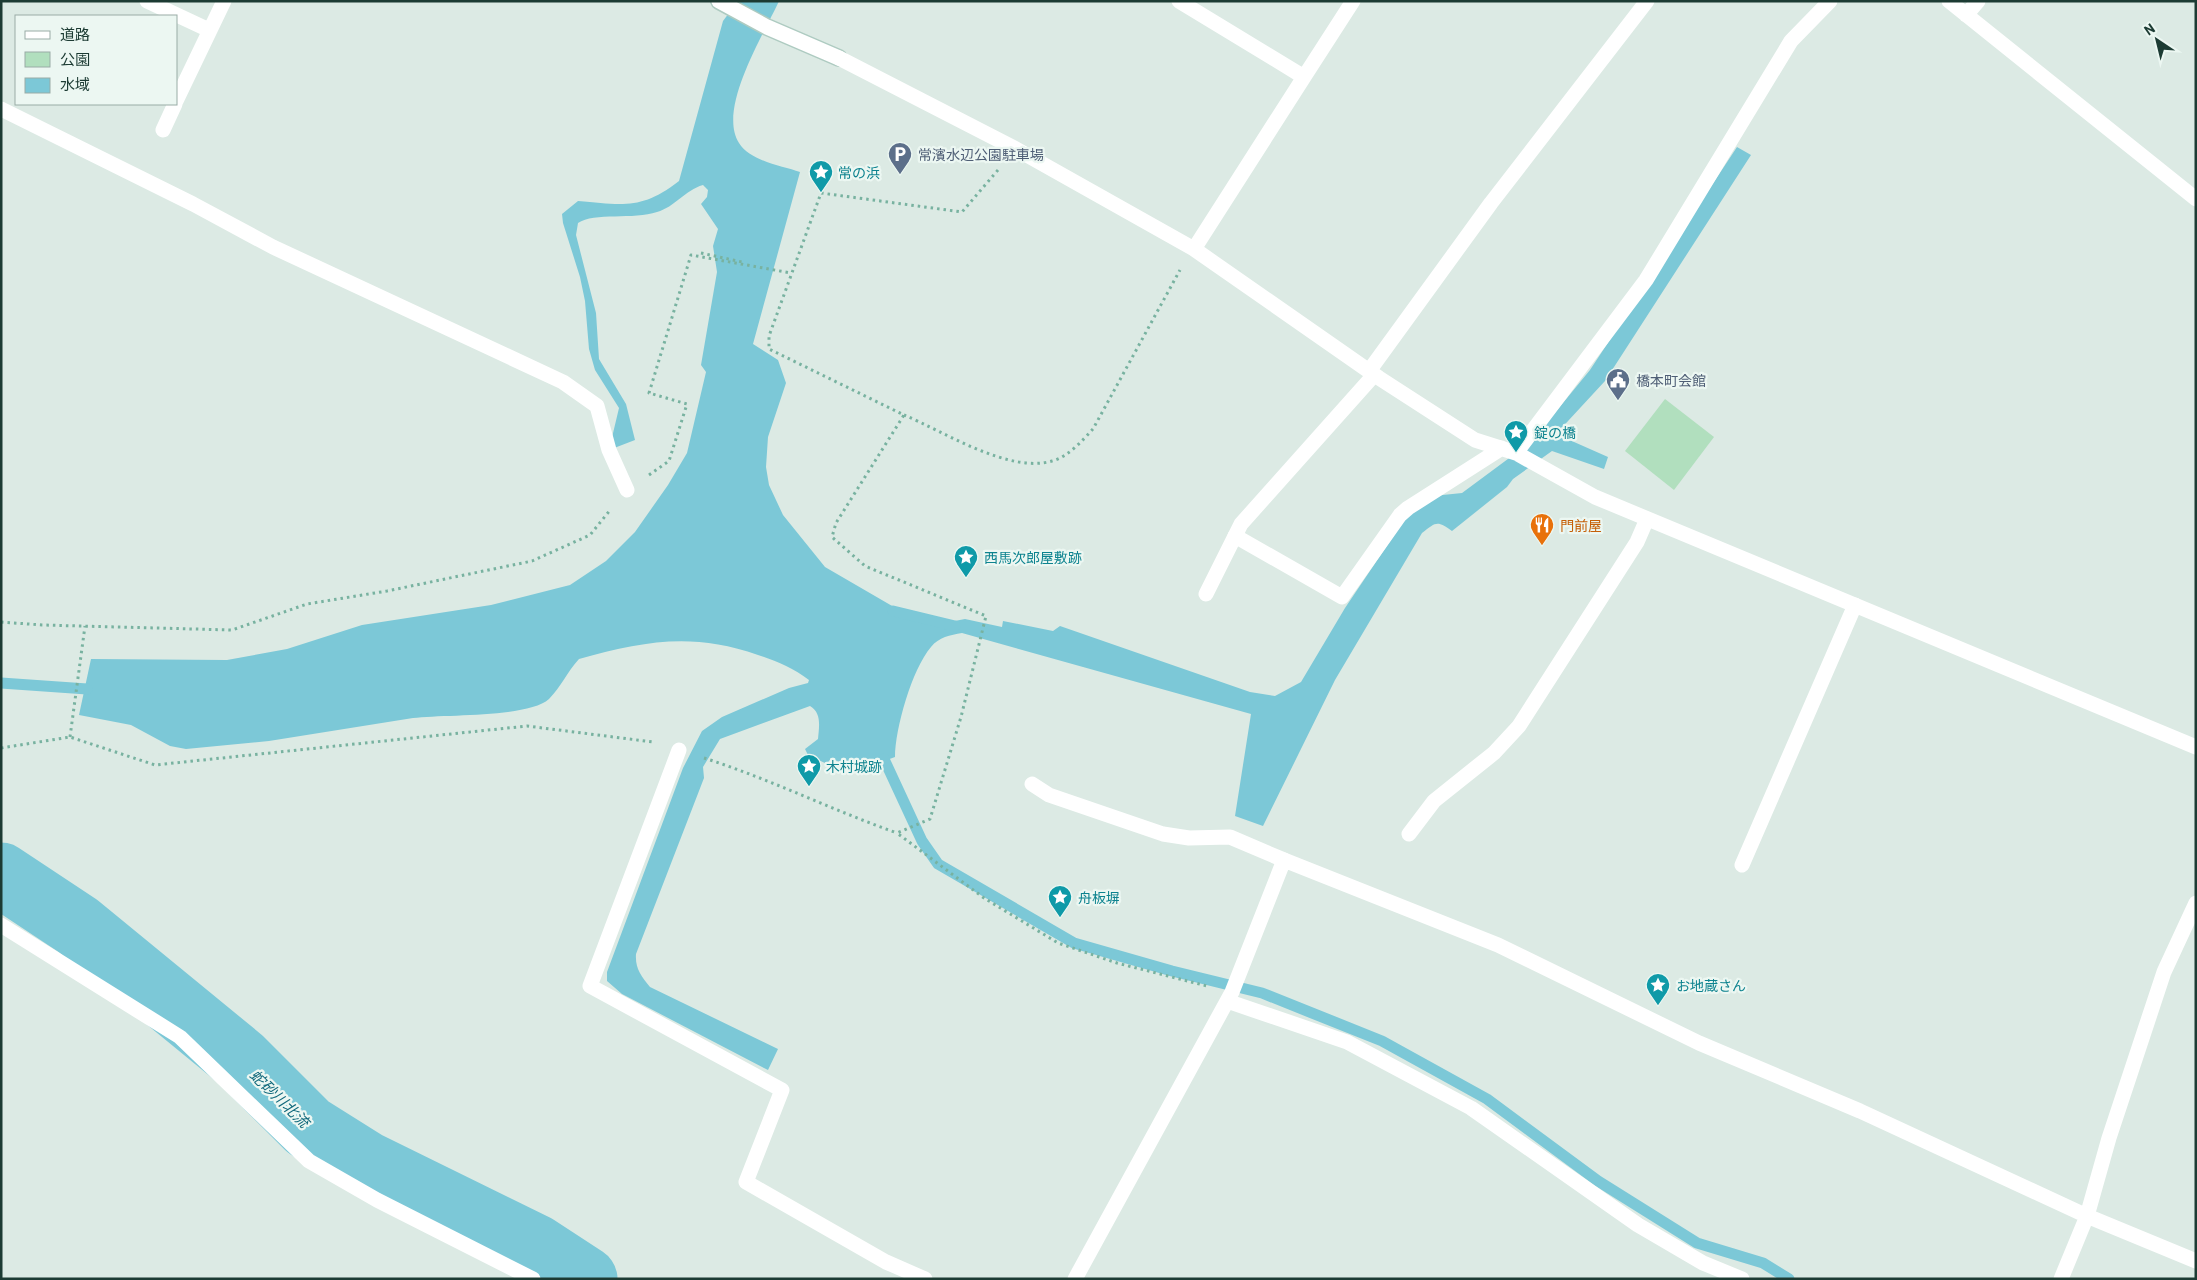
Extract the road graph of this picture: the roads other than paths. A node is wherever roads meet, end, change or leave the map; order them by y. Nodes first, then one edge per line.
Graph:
1 (146, 1) edge
2 (224, 1) edge
3 (720, 1) edge
4 (1179, 1) edge
5 (1353, 1) edge
6 (1647, 1) edge
7 (1830, 1) edge
8 (1949, 1) edge
9 (1978, 1) edge
10 (176, 15) edge
11 (1966, 15) junction
12 (178, 16) edge
13 (209, 30) junction
14 (1304, 77) junction
15 (178, 98) edge
16 (175, 105) edge
17 (1, 109) edge
18 (163, 130) dead end
19 (2196, 199) edge
20 (1194, 249) junction
21 (1372, 373) junction
22 (1509, 451) junction
23 (627, 490) road end
24 (1647, 519) junction
25 (1235, 536) junction
26 (1206, 594) dead end
27 (1855, 605) junction
28 (2196, 747) edge
29 (679, 750) road end
30 (1032, 784) dead end
31 (1409, 834) dead end
32 (1284, 860) junction
33 (1742, 865) dead end
34 (2196, 903) edge
35 (1, 925) edge
36 (1230, 997) junction
37 (2088, 1216) junction
38 (2196, 1261) edge
39 (533, 1279) edge
40 (925, 1279) edge
41 (1075, 1279) edge
42 (1742, 1279) edge
43 (2061, 1279) edge

1 - 10 street
2 - 13 street
3 - 20 street
4 - 14 street
5 - 14 street
6 - 21 street
7 - 22 street
8 - 11 street
9 - 11 street
11 - 19 street
12 - 13 street
13 - 15 street
14 - 20 street
16 - 18 street
17 - 23 street
20 - 21 street
21 - 22 street
21 - 25 street
22 - 24 street
22 - 25 street
24 - 27 street
24 - 31 street
25 - 26 street
27 - 28 street
27 - 33 street
29 - 40 street
30 - 32 street
32 - 36 street
32 - 37 street
34 - 37 street
35 - 39 street
36 - 41 street
36 - 42 street
37 - 38 street
37 - 43 street

